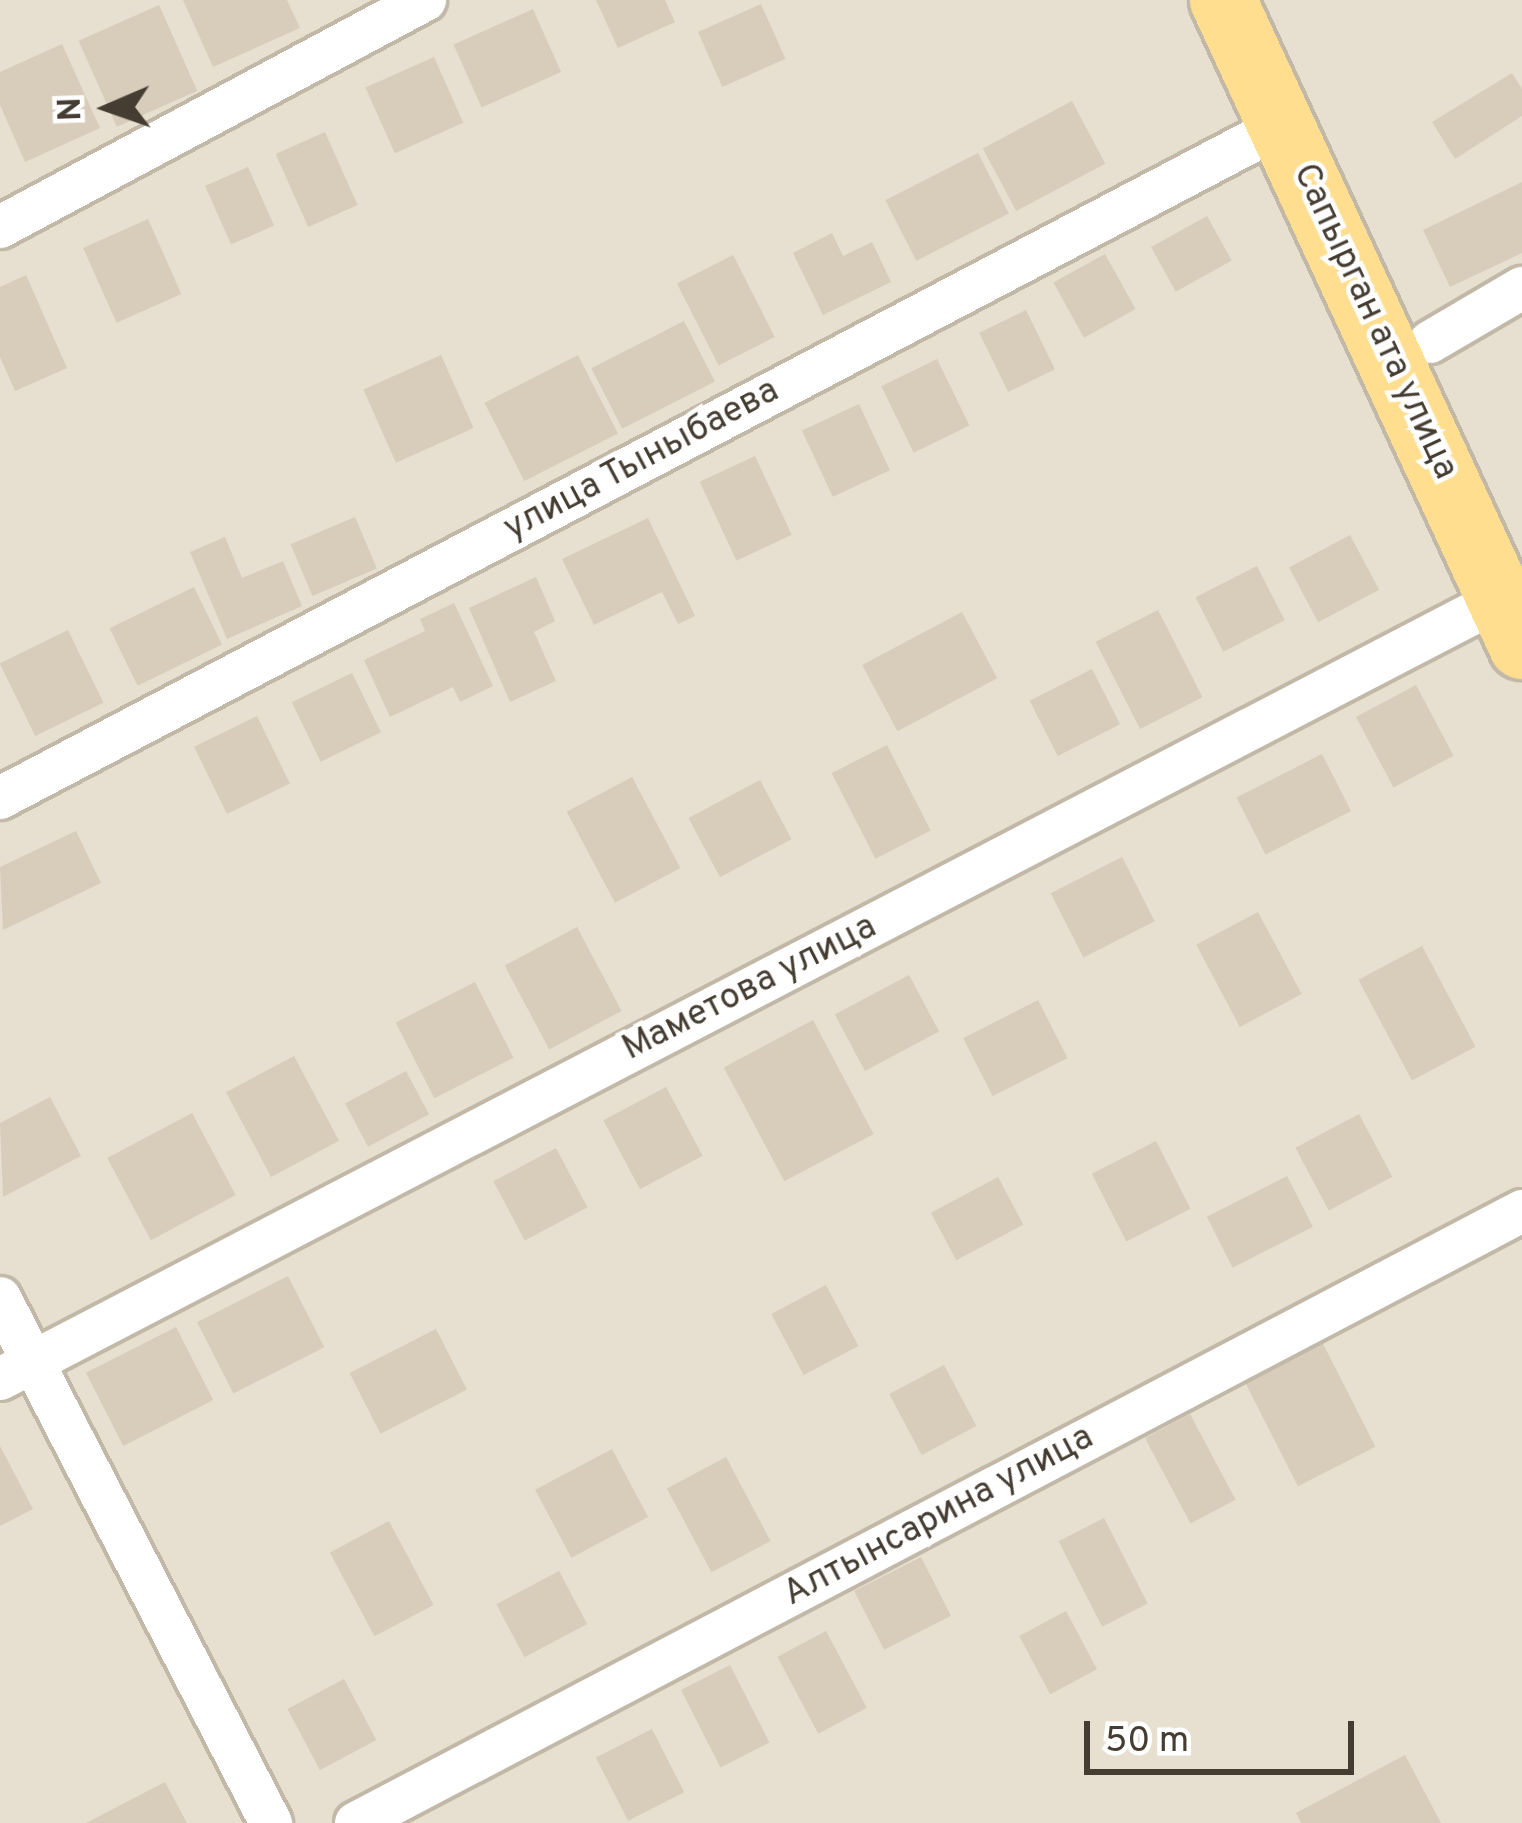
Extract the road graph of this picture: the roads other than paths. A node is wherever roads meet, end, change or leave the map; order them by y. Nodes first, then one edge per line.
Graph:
1 (425, 0) edge
2 (1223, 0) edge
3 (1274, 0) edge
4 (1283, 124) junction
5 (0, 226) edge
6 (1522, 288) edge
7 (1430, 342) junction
8 (1515, 598) edge
9 (0, 797) edge
10 (1522, 1210) edge
11 (0, 1298) edge
12 (15, 1371) edge
13 (271, 1823) edge
14 (356, 1823) edge

1 - 5 street
2 - 4 main road, Сапырган ата улица
3 - 7 main road, Сапырган ата улица
4 - 8 main road, Сапырган ата улица
4 - 9 street, улица Тыныбаева
6 - 7 street
7 - 8 main road, Сапырган ата улица
8 - 12 street, Маметова улица
10 - 14 street, Алтынсарина улица
11 - 12 street
12 - 13 street

